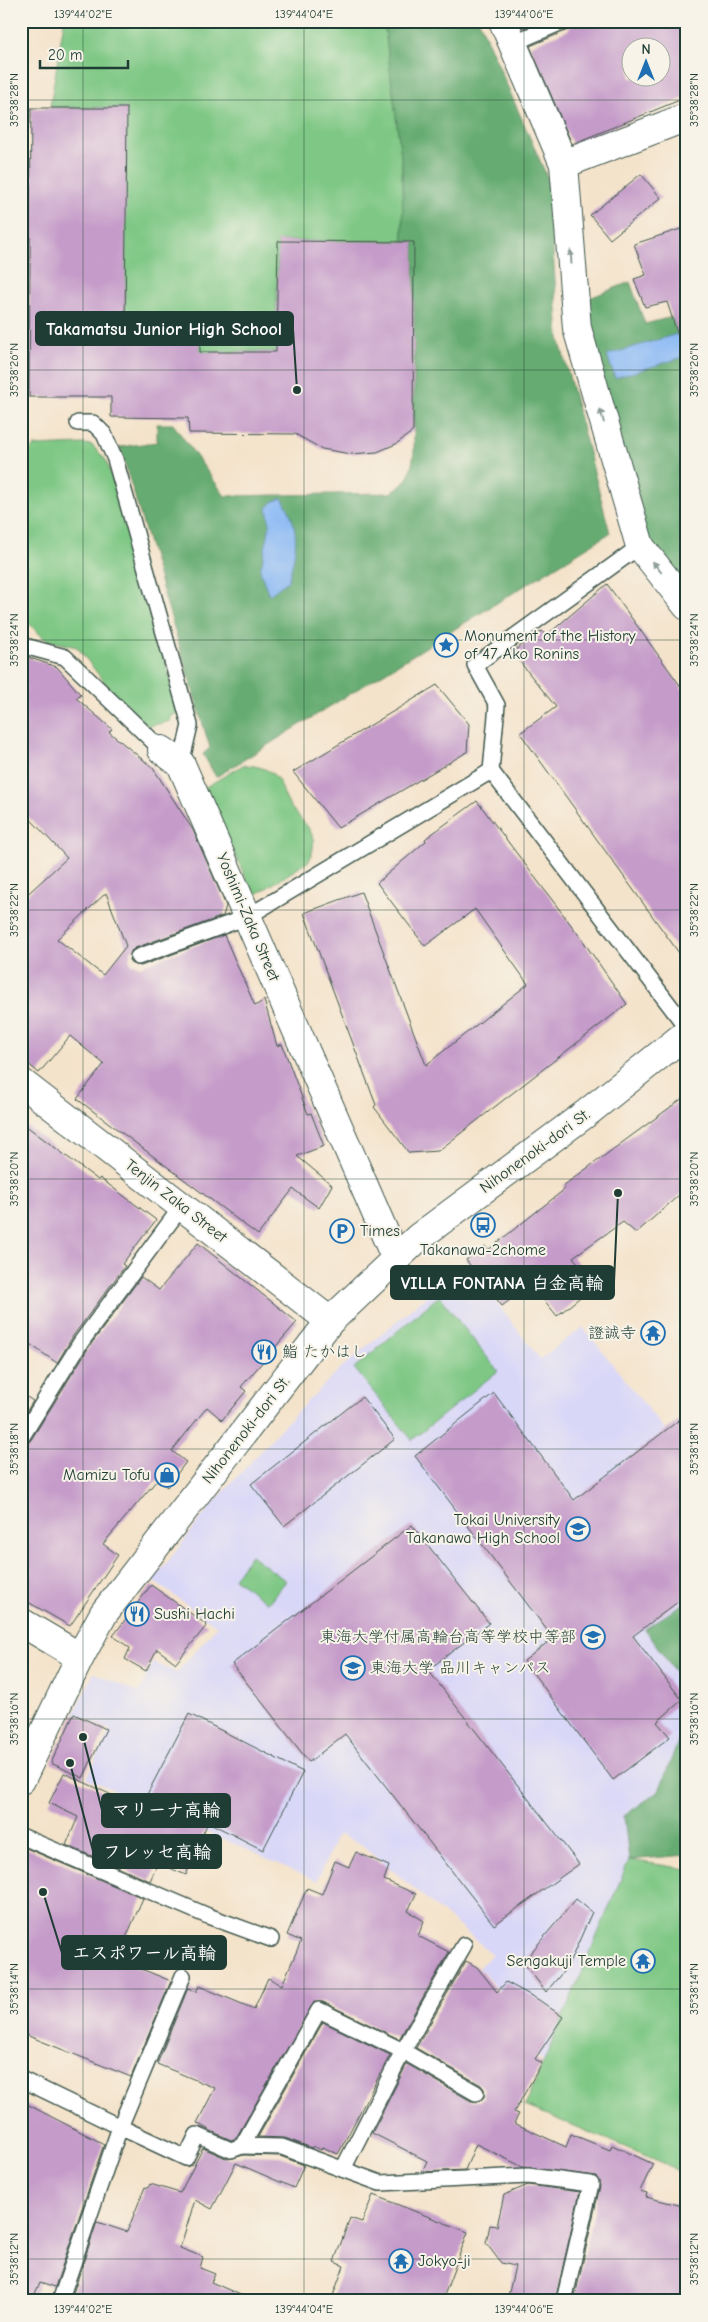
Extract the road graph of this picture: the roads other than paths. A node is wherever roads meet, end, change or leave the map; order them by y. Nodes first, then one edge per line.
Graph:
1 (564, 21) edge
2 (508, 32) edge
3 (687, 117) edge
4 (564, 164) junction
5 (78, 423) dead end
6 (640, 546) junction
7 (687, 606) edge
8 (21, 645) edge
9 (172, 757) junction
10 (491, 771) junction
11 (248, 917) junction
12 (138, 957) dead end
13 (687, 1028) edge
14 (687, 1033) edge
15 (21, 1082) edge
16 (182, 1206) junction
17 (394, 1258) junction
18 (330, 1321) junction
19 (21, 1438) edge
20 (21, 1622) edge
21 (80, 1657) junction
22 (21, 1780) edge
23 (21, 1836) edge
24 (271, 1939) dead end
25 (464, 1945) dead end
26 (183, 1976) dead end
27 (403, 2051) junction
28 (21, 2079) edge
29 (476, 2093) dead end
30 (120, 2127) junction
31 (242, 2146) junction
32 (343, 2169) junction
33 (60, 2301) edge
34 (564, 2301) edge

1 - 2 lane
2 - 4 street
3 - 4 street
6 -> 4 street
5 - 9 lane
7 -> 6 street
6 - 10 lane
8 - 9 lane, Yoshimi-Zaka Street
9 - 11 street, Yoshimi-Zaka Street
10 - 11 lane
10 - 13 lane
11 - 12 lane
11 - 17 street, Yoshimi-Zaka Street
14 - 17 street, Nihonenoki-dori St.
15 - 16 street, Tenjin Zaka Street
16 - 18 street, Tenjin Zaka Street
16 - 19 lane
17 - 18 street, Nihonenoki-dori St.
18 - 21 street, Nihonenoki-dori St.
20 - 21 street
21 - 22 street, Nihonenoki-dori St.
23 - 24 lane
25 - 27 lane
26 - 30 lane
27 - 29 lane
27 - 31 lane
27 - 32 lane
28 - 30 lane
30 - 31 lane
30 - 33 lane
31 - 32 lane
32 - 34 lane

